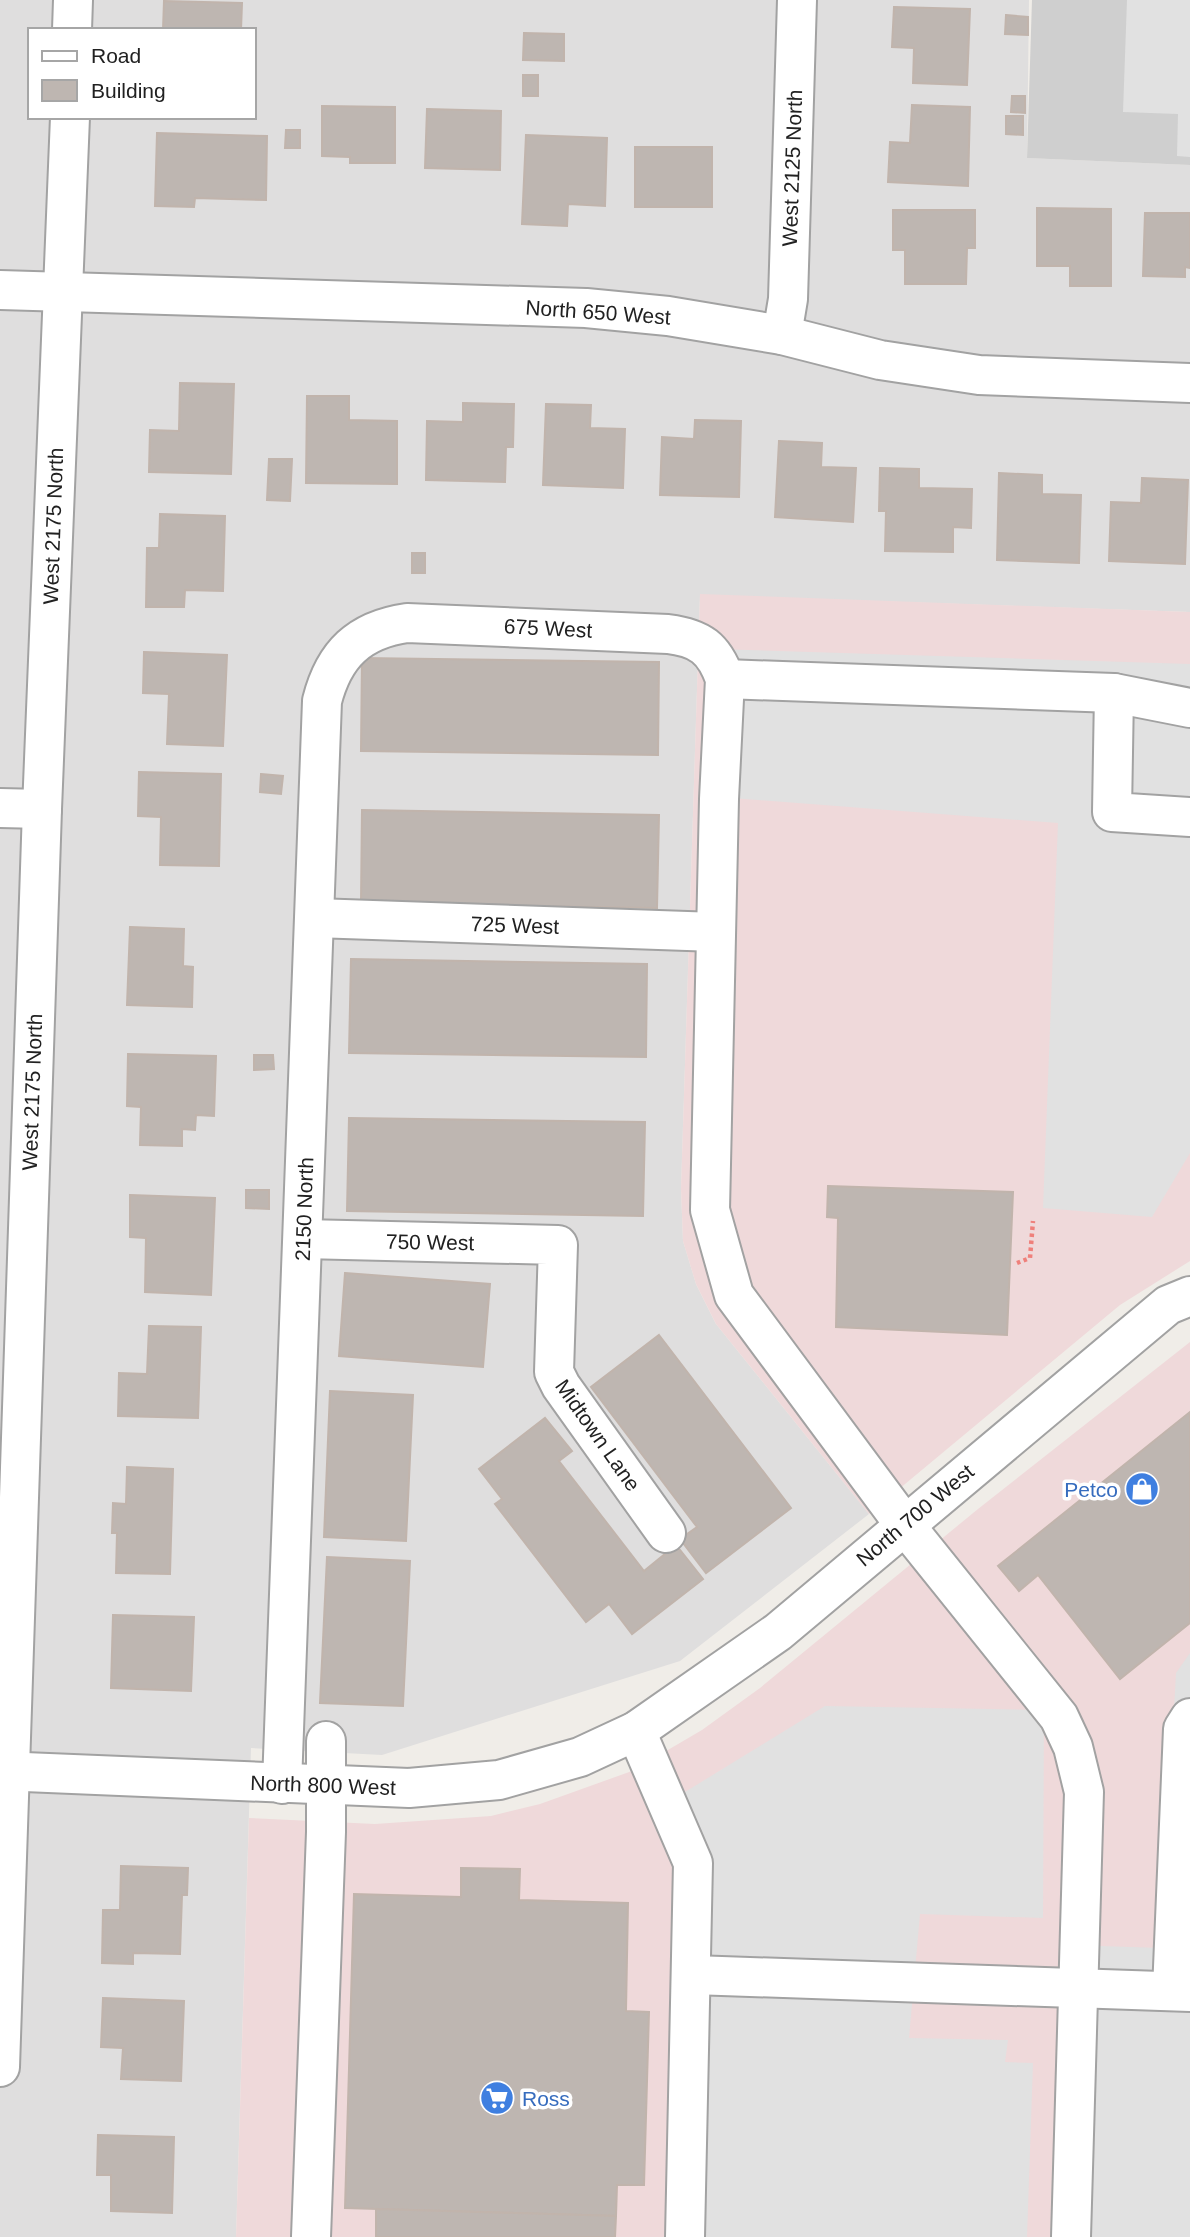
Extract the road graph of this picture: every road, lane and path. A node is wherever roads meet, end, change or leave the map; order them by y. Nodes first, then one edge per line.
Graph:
1 (73, 0) edge
2 (797, 0) edge
3 (72, 28) edge
4 (70, 119) edge
5 (0, 290) edge
6 (63, 293) junction
7 (782, 335) junction
8 (1190, 383) edge
9 (352, 643) joint
10 (725, 679) junction
11 (1114, 693) junction
12 (1190, 708) edge
13 (0, 808) edge
14 (42, 809) junction
15 (1190, 817) edge
16 (314, 918) junction
17 (716, 932) junction
18 (1033, 1221) dead end
19 (303, 1239) junction
20 (558, 1245) joint
21 (1017, 1263) dead end
22 (13, 1294) edge
23 (1190, 1296) edge
24 (904, 1524) junction
25 (666, 1533) dead end
26 (1190, 1718) edge
27 (636, 1731) junction
28 (326, 1741) dead end
29 (4, 1772) edge
30 (282, 1784) junction
31 (326, 1786) junction
32 (693, 1975) junction
33 (1080, 1989) junction
34 (1181, 1992) edge
35 (0, 2067) edge
36 (311, 2237) edge
37 (685, 2237) edge
38 (1071, 2237) edge

1 - 3 street
2 - 7 street, West 2125 North
4 - 6 street, West 2175 North
5 - 6 street, North 650 West
6 - 7 street, North 650 West
6 - 14 street, West 2175 North
7 - 8 street, North 650 West
9 - 10 street, 675 West
9 - 16 street, 2150 North
10 - 11 street
10 - 17 street
11 - 12 street
11 - 15 street
13 - 14 street
14 - 22 street, West 2175 North
16 - 17 street, 725 West
16 - 19 street, 2150 North
17 - 24 street
18 - 21 path
19 - 20 street, 750 West
19 - 30 street, 2150 North
20 - 25 street, Midtown Lane
22 - 29 street, West 2175 North
23 - 24 street, North 700 West
24 - 27 street, North 700 West
24 - 33 street
26 - 34 street
27 - 31 street, North 800 West
27 - 32 street
28 - 31 street
29 - 30 street, North 800 West
29 - 35 street, West 2175 North
30 - 31 street, North 800 West
31 - 36 street
32 - 33 street
32 - 37 street
33 - 34 street
33 - 38 street

